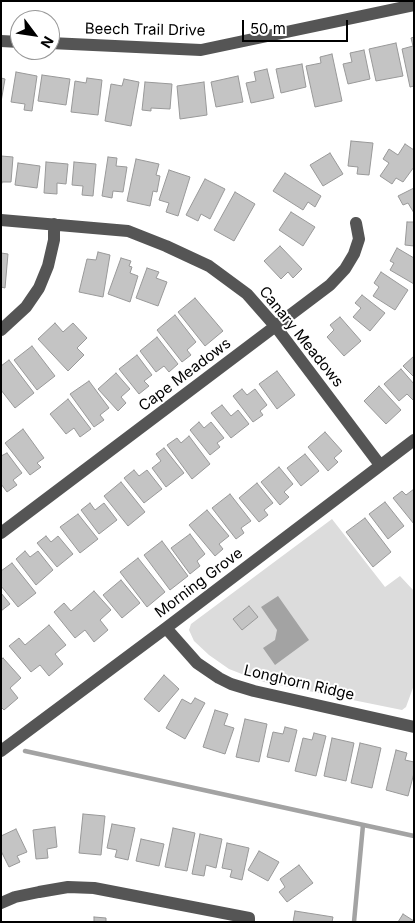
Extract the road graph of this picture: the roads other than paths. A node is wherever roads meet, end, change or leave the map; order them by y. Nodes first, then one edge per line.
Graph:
1 (414, 5) edge
2 (60, 43) edge
3 (1, 220) edge
4 (356, 222) dead end
5 (54, 224) junction
6 (276, 327) junction
7 (1, 330) edge
8 (414, 440) edge
9 (380, 465) junction
10 (1, 533) edge
11 (166, 628) junction
12 (413, 724) edge
13 (1, 751) edge
14 (1, 903) edge
15 (249, 920) edge

1 - 2 street, Beech Trail Drive
3 - 5 street, Canary Meadows
4 - 6 street, Cape Meadows
5 - 6 street, Canary Meadows
5 - 7 street
6 - 9 street, Canary Meadows
6 - 10 street, Cape Meadows
8 - 9 street, Morning Grove
9 - 11 street, Morning Grove
11 - 12 street, Longhorn Ridge
11 - 13 street, Morning Grove
14 - 15 street

